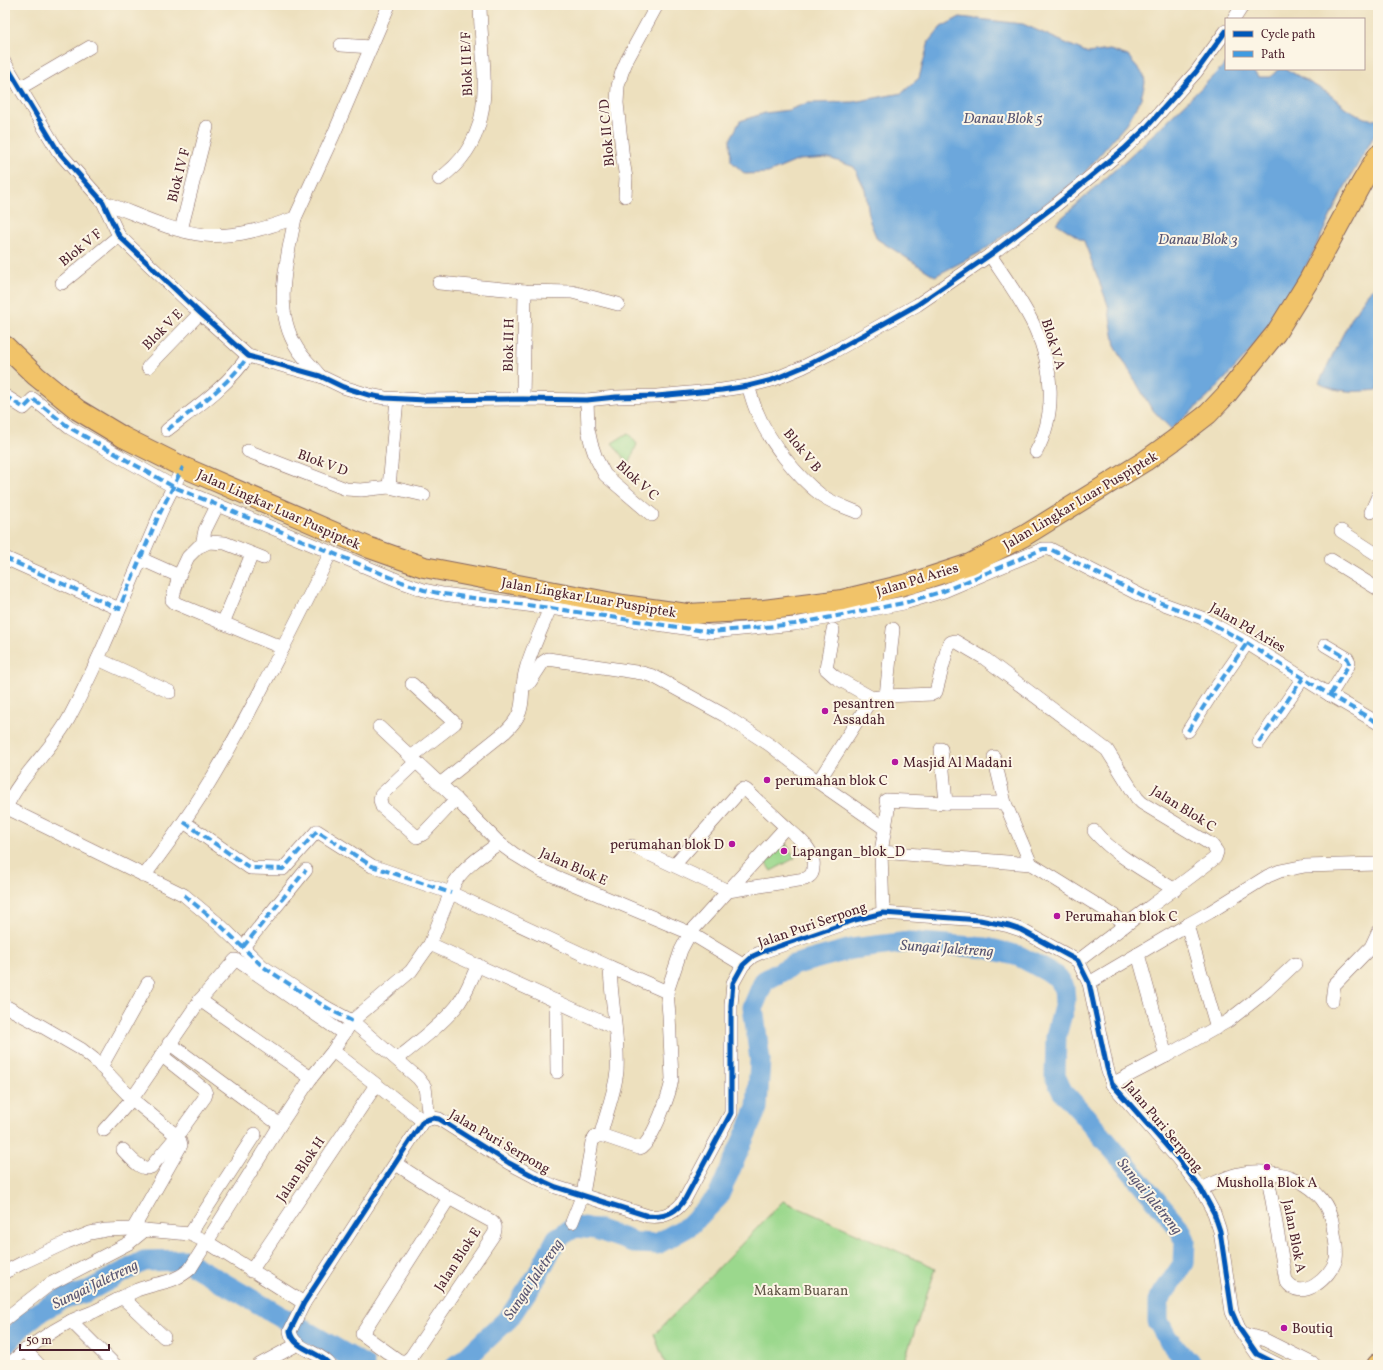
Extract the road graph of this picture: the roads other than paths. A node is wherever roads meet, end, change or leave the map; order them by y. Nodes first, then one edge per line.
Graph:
1 (389, 5) edge
2 (480, 5) edge
3 (657, 5) edge
4 (1243, 5) edge
5 (1235, 18) edge
6 (1225, 32) edge
7 (341, 45) dead end
8 (90, 47) dead end
9 (371, 48) junction
10 (5, 63) edge
11 (20, 88) junction
12 (206, 127) dead end
13 (1378, 155) edge
14 (439, 179) dead end
15 (625, 196) dead end
16 (103, 202) junction
17 (295, 218) junction
18 (181, 230) junction
19 (119, 236) junction
20 (990, 255) junction
21 (62, 283) dead end
22 (439, 283) dead end
23 (525, 291) junction
24 (618, 304) dead end
25 (200, 313) junction
26 (5, 346) edge
27 (248, 356) junction
28 (148, 366) dead end
29 (320, 376) junction
30 (748, 386) junction
31 (5, 396) edge
32 (397, 399) junction
33 (523, 399) junction
34 (587, 400) junction
35 (167, 430) dead end
36 (248, 451) dead end
37 (1036, 452) dead end
38 (183, 467) junction
39 (174, 487) junction
40 (389, 487) junction
41 (424, 495) dead end
42 (1378, 496) edge
43 (217, 506) junction
44 (857, 512) dead end
45 (1371, 512) dead end
46 (652, 515) dead end
47 (1342, 531) dead end
48 (202, 545) junction
49 (331, 552) junction
50 (1378, 555) edge
51 (5, 558) edge
52 (141, 559) junction
53 (1331, 560) dead end
54 (179, 576) junction
55 (1378, 589) edge
56 (119, 608) junction
57 (550, 608) junction
58 (223, 622) junction
59 (893, 629) dead end
60 (833, 630) dead end
61 (1247, 643) junction
62 (1325, 645) dead end
63 (283, 648) junction
64 (98, 659) junction
65 (1303, 678) junction
66 (412, 684) dead end
67 (522, 687) junction
68 (170, 692) dead end
69 (1330, 695) junction
70 (886, 696) junction
71 (872, 698) junction
72 (1378, 723) edge
73 (379, 727) dead end
74 (1188, 731) dead end
75 (1259, 742) dead end
76 (941, 750) dead end
77 (994, 758) dead end
78 (413, 759) junction
79 (818, 782) junction
80 (440, 784) junction
81 (456, 799) junction
82 (946, 803) junction
83 (1005, 803) junction
84 (5, 808) edge
85 (184, 822) junction
86 (786, 827) junction
87 (884, 828) junction
88 (1094, 831) dead end
89 (499, 843) junction
90 (632, 846) dead end
91 (881, 852) junction
92 (1031, 864) junction
93 (1378, 864) edge
94 (674, 865) junction
95 (306, 870) dead end
96 (144, 876) junction
97 (1175, 890) junction
98 (728, 891) junction
99 (451, 893) junction
100 (883, 913) junction
101 (1126, 923) junction
102 (1187, 925) junction
103 (1378, 932) edge
104 (690, 934) junction
105 (430, 944) junction
106 (243, 947) junction
107 (1138, 954) junction
108 (1078, 961) junction
109 (1295, 964) dead end
110 (743, 965) junction
111 (478, 966) junction
112 (610, 967) junction
113 (148, 982) dead end
114 (1089, 983) junction
115 (667, 992) junction
116 (200, 1000) junction
117 (1332, 1001) dead end
118 (556, 1002) junction
119 (5, 1006) edge
120 (352, 1021) junction
121 (615, 1028) junction
122 (1218, 1028) junction
123 (344, 1034) junction
124 (169, 1043) junction
125 (333, 1051) junction
126 (161, 1055) junction
127 (1166, 1056) junction
128 (397, 1059) junction
129 (101, 1067) junction
130 (557, 1072) dead end
131 (311, 1078) junction
132 (376, 1084) junction
133 (1112, 1084) junction
134 (135, 1101) junction
135 (426, 1120) junction
136 (280, 1125) junction
137 (104, 1130) dead end
138 (255, 1134) dead end
139 (177, 1136) junction
140 (604, 1136) junction
141 (123, 1150) dead end
142 (396, 1164) junction
143 (1268, 1172) junction
144 (1201, 1189) junction
145 (584, 1194) junction
146 (450, 1198) junction
147 (572, 1222) dead end
148 (139, 1230) junction
149 (190, 1234) junction
150 (204, 1247) junction
151 (251, 1271) junction
152 (5, 1272) edge
153 (122, 1297) junction
154 (302, 1307) junction
155 (5, 1319) edge
156 (71, 1321) junction
157 (1244, 1334) junction
158 (164, 1338) dead end
159 (298, 1344) junction
160 (25, 1350) junction
161 (8, 1365) edge
162 (40, 1365) edge
163 (115, 1365) edge
164 (259, 1365) edge
165 (330, 1365) edge
166 (1278, 1365) edge
167 (1315, 1365) edge

1 - 9 street
2 - 14 street, Blok II E/F
3 - 15 street, Blok II C/D
4 - 5 street
6 - 20 street
7 - 9 street
8 - 11 street
9 - 17 street
10 - 11 street
11 - 16 street
12 - 18 street, Blok IV F
13 - 38 main road, Jalan Lingkar Luar Puspiptek
16 - 18 street
16 - 19 street
17 - 18 street
17 - 29 street
19 - 21 street, Blok V F
19 - 25 street
20 - 30 street
20 - 37 street, Blok V A
22 - 23 street
23 - 24 street
23 - 33 street, Blok II H
25 - 27 street
25 - 28 street, Blok V E
26 - 38 main road, Jalan Lingkar Luar Puspiptek
27 - 29 street
27 - 35 street
29 - 32 street
30 - 34 street
30 - 44 street, Blok V B
31 - 39 street, Jalan Pd Aries
32 - 33 street
32 - 40 street
33 - 34 street
34 - 46 street, Blok V C
36 - 40 street, Blok V D
38 - 39 street
39 - 43 street, Jalan Pd Aries
39 - 52 street
40 - 41 street, Blok V D
42 - 45 street
43 - 48 street
43 - 49 street, Jalan Pd Aries
47 - 50 street
48 - 54 street
48 - 58 street
49 - 57 street, Jalan Pd Aries
49 - 63 street
51 - 56 street
52 - 54 street
52 - 56 street
53 - 55 street
54 - 58 street
56 - 64 street
57 - 61 street, Jalan Pd Aries
57 - 67 street
58 - 63 street
59 - 70 street
60 - 71 street
61 - 65 street, Jalan Pd Aries
61 - 74 street
62 - 69 street
63 - 85 street
64 - 68 street
64 - 84 street
65 - 69 street, Jalan Pd Aries
65 - 75 street
66 - 78 street
67 - 79 street
67 - 80 street
69 - 72 street, Jalan Pd Aries
70 - 71 street
70 - 97 street, Jalan Blok C
71 - 79 street
73 - 78 street, Jalan Blok E
76 - 82 street
77 - 83 street
78 - 80 street, Jalan Blok E
78 - 81 street
79 - 87 street
80 - 81 street, Jalan Blok E
81 - 89 street, Jalan Blok E
82 - 83 street
82 - 87 street
83 - 92 street
84 - 96 street
85 - 96 street
85 - 99 street
86 - 94 street
86 - 98 street
86 - 98 street
87 - 91 street
88 - 97 street
89 - 99 street
89 - 104 street, Jalan Blok E
90 - 94 street
91 - 92 street
91 - 100 street
92 - 101 street
93 - 102 street
94 - 98 street
95 - 106 street
96 - 106 street
97 - 101 street, Jalan Blok C
98 - 104 street
99 - 105 street
99 - 112 street
100 - 108 street, Jalan Puri Serpong
100 - 110 street, Jalan Puri Serpong
101 - 108 street, Jalan Blok C
102 - 107 street
102 - 122 street
103 - 117 street
104 - 110 street, Jalan Blok E
104 - 115 street
105 - 111 street
105 - 120 street
106 - 120 street
107 - 114 street
107 - 127 street
108 - 114 street, Jalan Puri Serpong
109 - 122 street
110 - 145 street, Jalan Puri Serpong
111 - 118 street
111 - 128 street
112 - 115 street
112 - 121 street
113 - 129 street
114 - 133 street, Jalan Puri Serpong
115 - 140 street
116 - 123 street
116 - 124 street
116 - 131 street
118 - 121 street
118 - 130 street
119 - 129 street
120 - 123 street
120 - 128 street
121 - 140 street
122 - 127 street
123 - 125 street
124 - 126 street
124 - 136 street
125 - 131 street
125 - 132 street
126 - 134 street
126 - 139 street
127 - 133 street
128 - 135 street
129 - 134 street
131 - 136 street
132 - 135 street
132 - 151 street, Jalan Blok H
133 - 144 street, Jalan Puri Serpong
134 - 137 street
134 - 139 street
135 - 142 street
135 - 145 street, Jalan Puri Serpong
136 - 150 street
138 - 149 street
139 - 141 street
139 - 148 street
140 - 145 street
142 - 146 street, Jalan Blok E
142 - 154 street
143 - 143 street, Jalan Blok A
143 - 144 street, Jalan Blok A
144 - 157 street, Jalan Puri Serpong
145 - 147 street
146 - 146 street, Jalan Blok E
148 - 149 street
148 - 152 street
148 - 155 street
149 - 150 street
150 - 151 street
150 - 153 street
151 - 154 street
153 - 156 street
153 - 158 street
154 - 159 street
156 - 160 street
156 - 163 street
157 - 166 street, Jalan Puri Serpong
157 - 167 street
159 - 164 street
159 - 165 street
160 - 161 street
160 - 162 street

